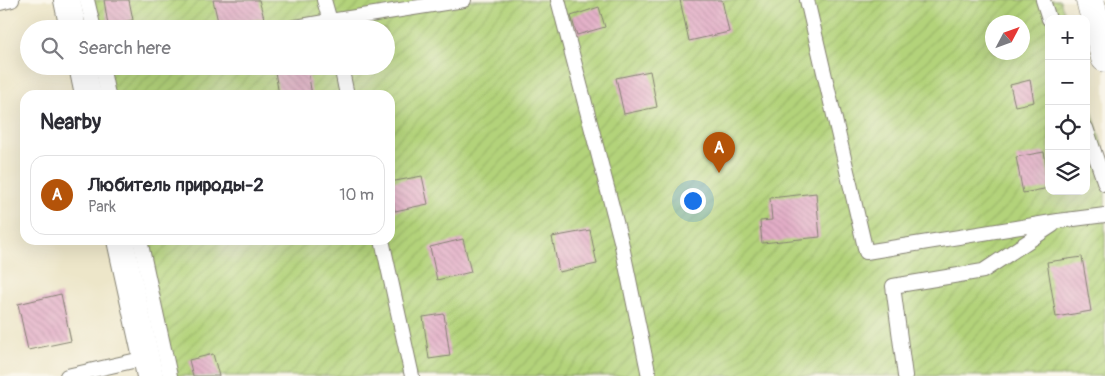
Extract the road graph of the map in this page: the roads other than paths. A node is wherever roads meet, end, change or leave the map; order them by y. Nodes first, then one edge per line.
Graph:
1 (12, 0) edge
2 (67, 0) edge
3 (87, 0) edge
4 (324, 0) edge
5 (464, 0) edge
6 (558, 0) edge
7 (807, 0) edge
8 (1043, 0) edge
9 (1090, 0) edge
10 (0, 3) edge
11 (1048, 15) edge
12 (71, 20) edge
13 (92, 20) edge
14 (330, 20) edge
15 (358, 20) edge
16 (1105, 58) edge
17 (84, 75) edge
18 (104, 75) edge
19 (343, 75) edge
20 (87, 90) edge
21 (107, 90) edge
22 (346, 90) edge
23 (1090, 140) edge
24 (1105, 184) edge
25 (1105, 215) edge
26 (1058, 221) junction
27 (121, 245) edge
28 (141, 245) edge
29 (383, 245) edge
30 (148, 367) edge
31 (67, 376) edge
32 (170, 376) edge
33 (412, 376) edge
34 (649, 376) edge
35 (905, 376) edge

1 - 10 lane
2 - 12 street
3 - 13 lane
4 - 14 lane
5 - 15 lane
6 - 34 lane
7 - 26 lane
8 - 11 lane
9 - 16 street
17 - 20 street
18 - 21 lane
19 - 22 lane
23 - 24 lane
25 - 26 lane
26 - 35 lane
27 - 30 street
28 - 32 lane
29 - 33 lane
30 - 31 lane

